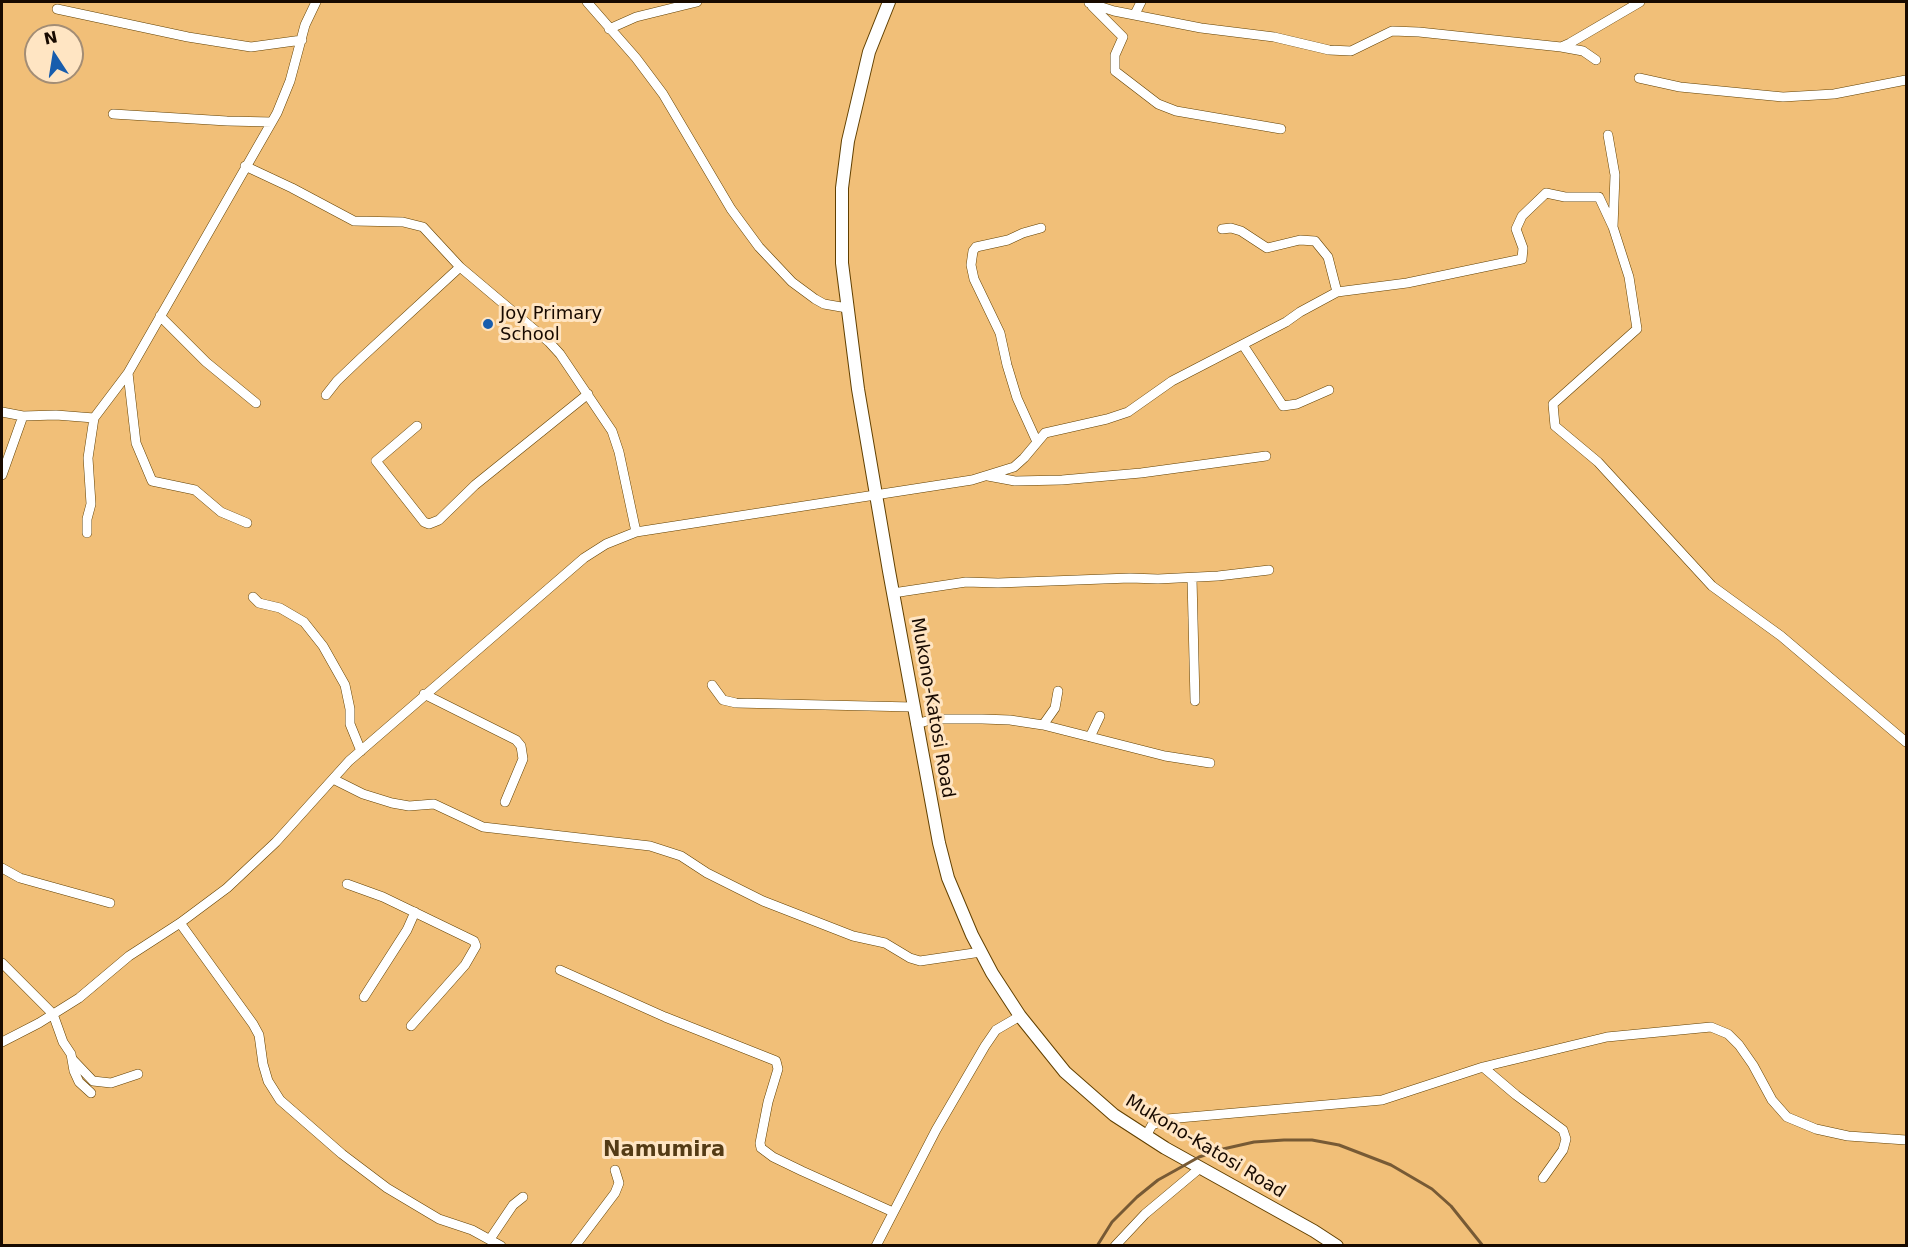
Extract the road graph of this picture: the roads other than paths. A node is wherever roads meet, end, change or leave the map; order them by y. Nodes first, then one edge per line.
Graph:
1 (314, 2) edge
2 (587, 2) edge
3 (697, 2) edge
4 (889, 2) edge
5 (1087, 2) edge
6 (1141, 2) edge
7 (1640, 2) edge
8 (676, 4) edge
9 (57, 9) dead end
10 (1135, 14) junction
11 (609, 28) junction
12 (302, 40) junction
13 (1561, 47) junction
14 (1596, 60) dead end
15 (1639, 78) dead end
16 (1906, 80) edge
17 (113, 114) dead end
18 (272, 122) junction
19 (1281, 129) dead end
20 (1608, 135) dead end
21 (245, 166) junction
22 (1613, 227) junction
23 (1041, 228) dead end
24 (1222, 229) dead end
25 (460, 267) junction
26 (1336, 292) junction
27 (848, 308) junction
28 (160, 316) junction
29 (1243, 345) junction
30 (128, 373) junction
31 (1329, 390) dead end
32 (588, 394) junction
33 (327, 395) dead end
34 (256, 403) dead end
35 (2, 412) edge
36 (23, 416) junction
37 (94, 418) junction
38 (417, 426) dead end
39 (1037, 442) junction
40 (1266, 456) dead end
41 (2, 475) edge
42 (986, 476) junction
43 (878, 496) junction
44 (248, 523) dead end
45 (636, 532) junction
46 (87, 533) dead end
47 (1269, 570) dead end
48 (1192, 578) junction
49 (893, 593) junction
50 (253, 597) dead end
51 (712, 685) dead end
52 (1058, 691) dead end
53 (424, 694) junction
54 (1195, 701) dead end
55 (913, 707) junction
56 (1100, 716) dead end
57 (916, 724) junction
58 (1043, 725) junction
59 (1090, 737) junction
60 (1906, 742) edge
61 (361, 751) junction
62 (1210, 763) dead end
63 (333, 779) junction
64 (506, 802) dead end
65 (2, 868) edge
66 (347, 884) dead end
67 (110, 903) dead end
68 (415, 912) junction
69 (180, 923) junction
70 (981, 952) junction
71 (2, 963) edge
72 (560, 970) dead end
73 (364, 998) dead end
74 (53, 1014) junction
75 (1020, 1016) junction
76 (411, 1026) dead end
77 (2, 1042) edge
78 (73, 1060) junction
79 (1483, 1067) junction
80 (138, 1074) dead end
81 (91, 1093) dead end
82 (1146, 1136) junction
83 (1906, 1140) edge
84 (1200, 1168) junction
85 (615, 1170) dead end
86 (1544, 1178) dead end
87 (523, 1197) dead end
88 (893, 1212) junction
89 (490, 1239) junction
90 (501, 1245) edge
91 (575, 1245) edge
92 (876, 1245) edge
93 (1115, 1245) edge
94 (1337, 1245) edge

1 - 12 street
2 - 11 street
3 - 8 street
4 - 27 main road, Mukono-Katosi Road
5 - 10 street
5 - 19 street
6 - 10 street
7 - 13 street
8 - 11 street
9 - 12 street
10 - 13 street
11 - 27 street
12 - 18 street
13 - 14 street
15 - 16 street
17 - 18 street
18 - 21 street
20 - 22 street
21 - 25 street
21 - 28 street
22 - 26 street
22 - 60 street
23 - 39 street
24 - 26 street
25 - 32 street
25 - 33 street
26 - 29 street
27 - 43 main road, Mukono-Katosi Road
28 - 30 street
28 - 34 street
29 - 31 street
29 - 39 street
30 - 37 street
30 - 44 street
32 - 38 street
32 - 45 street
35 - 36 street
36 - 37 street
36 - 41 street
37 - 46 street
39 - 42 street
40 - 42 street
42 - 43 street
43 - 45 street
43 - 49 main road, Mukono-Katosi Road
45 - 53 street
47 - 48 street
48 - 49 street
48 - 54 street
49 - 55 main road, Mukono-Katosi Road
50 - 61 street
51 - 55 street
52 - 58 street
53 - 61 street
53 - 64 street
55 - 57 main road, Mukono-Katosi Road
56 - 59 street
57 - 58 street
57 - 70 main road, Mukono-Katosi Road
58 - 59 street
59 - 62 street
61 - 63 street
63 - 69 street
63 - 70 street
65 - 67 street
66 - 68 street
68 - 73 street
68 - 76 street
69 - 74 street
69 - 89 street
70 - 75 main road, Mukono-Katosi Road
71 - 74 street
72 - 88 street
74 - 77 street
74 - 78 street
75 - 82 main road, Mukono-Katosi Road
75 - 88 street
78 - 80 street
78 - 81 street
79 - 82 street
79 - 83 street
79 - 86 street
82 - 84 main road, Mukono-Katosi Road
84 - 93 street
84 - 94 main road, Mukono-Katosi Road
85 - 91 street
87 - 89 street
88 - 92 street
89 - 90 street

